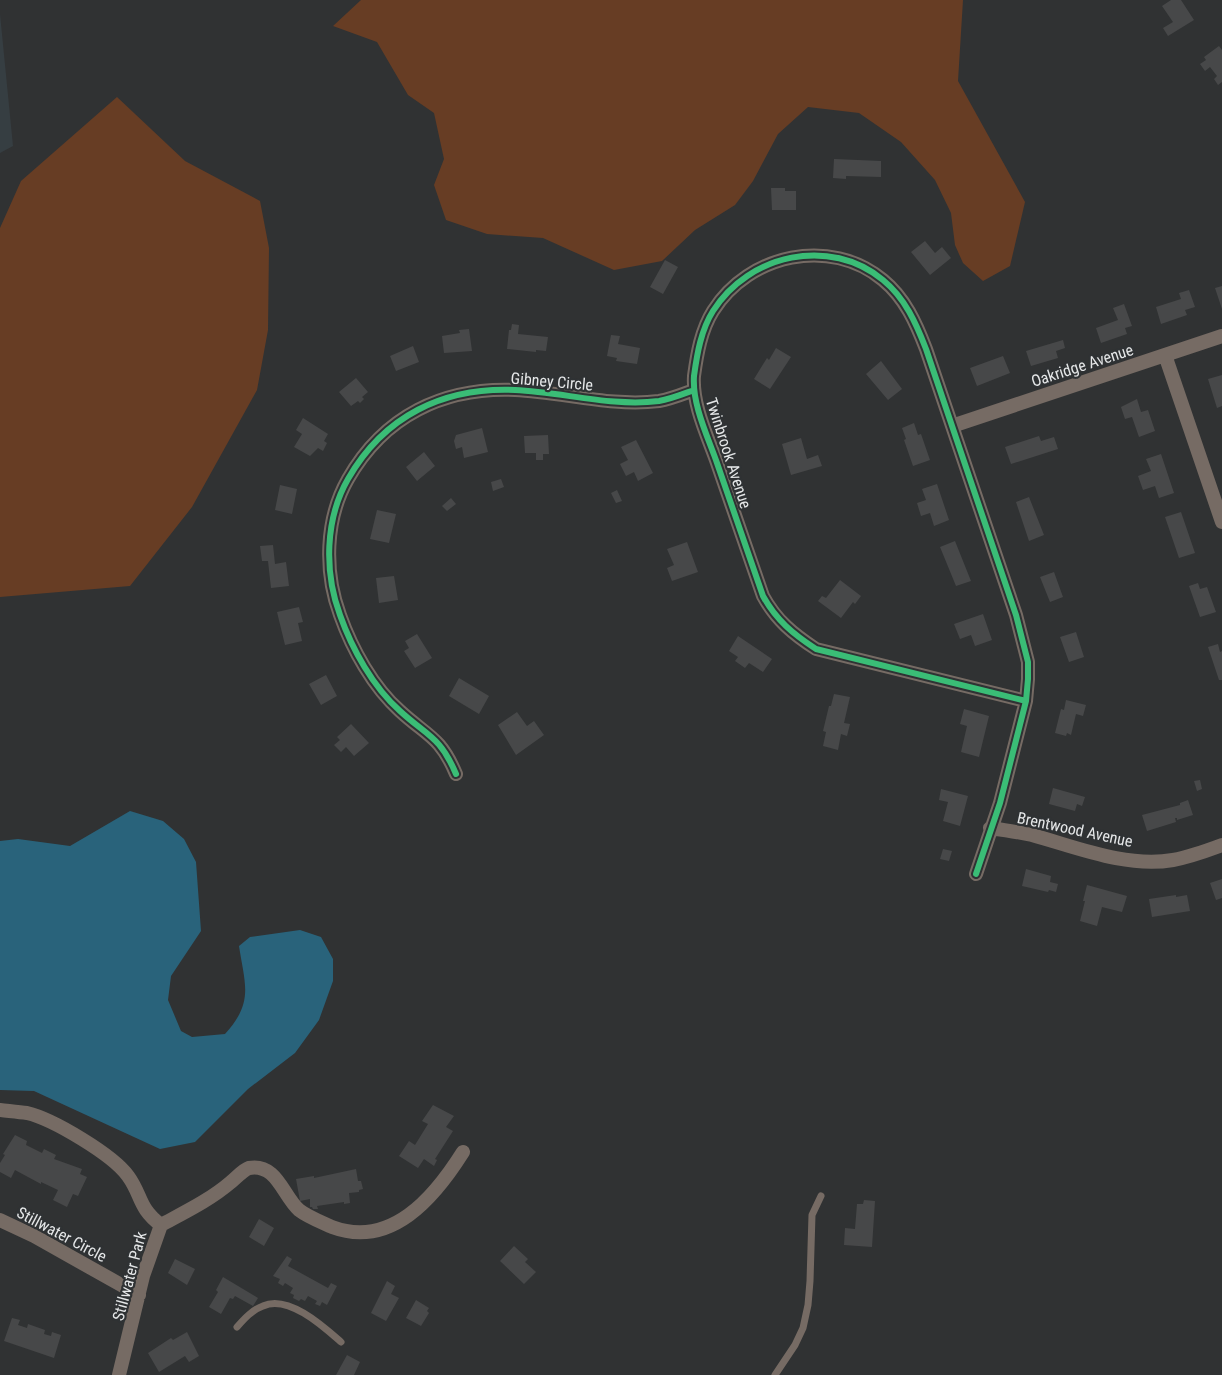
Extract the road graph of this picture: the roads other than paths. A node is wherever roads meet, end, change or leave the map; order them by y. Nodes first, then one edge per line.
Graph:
1 (1222, 336) edge
2 (1165, 355) junction
3 (694, 390) junction
4 (952, 426) junction
5 (1222, 522) edge
6 (1026, 701) junction
7 (456, 774) dead end
8 (990, 828) junction
9 (1222, 845) edge
10 (976, 874) dead end
11 (0, 1110) edge
12 (463, 1152) dead end
13 (821, 1196) dead end
14 (0, 1220) edge
15 (161, 1225) junction
16 (140, 1295) junction
17 (237, 1327) dead end
18 (342, 1342) dead end
19 (119, 1375) edge
20 (775, 1375) edge

1 - 2 street, Oakridge Avenue
2 - 4 street, Oakridge Avenue
2 - 5 street
3 - 4 street, Twinbrook Avenue
3 - 6 street, Twinbrook Avenue
3 - 7 street, Gibney Circle
4 - 6 street, Twinbrook Avenue
6 - 8 street, Twinbrook Avenue
8 - 9 street, Brentwood Avenue
8 - 10 street, Twinbrook Avenue
11 - 15 street
12 - 15 street, Stillwater Park
13 - 20 lane
14 - 16 street, Stillwater Circle
15 - 16 street, Stillwater Park
16 - 19 street, Stillwater Park
17 - 18 lane

